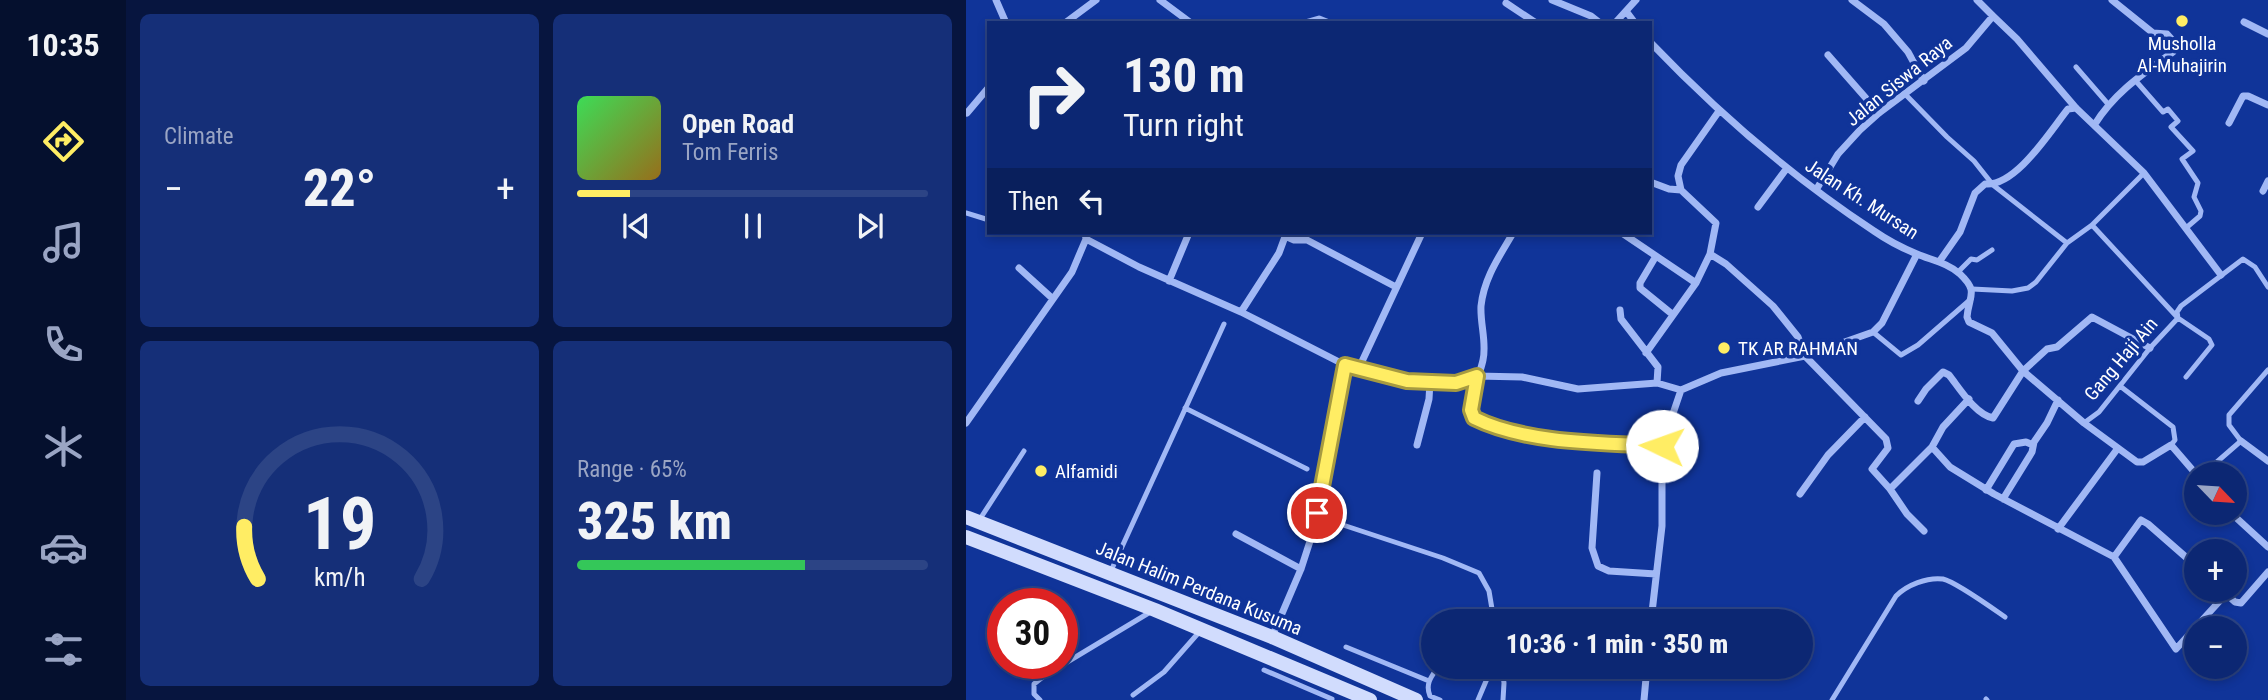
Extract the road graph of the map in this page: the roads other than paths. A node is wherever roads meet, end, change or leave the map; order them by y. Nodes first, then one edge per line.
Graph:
1 (996, 0) edge
2 (1096, 0) edge
3 (1160, 0) edge
4 (1552, 0) edge
5 (1636, 0) edge
6 (1852, 0) edge
7 (1977, 0) edge
8 (2112, 0) edge
9 (1506, 3) dead end
10 (1626, 11) junction
11 (1993, 16) junction
12 (1005, 21) edge
13 (1068, 21) edge
14 (1188, 21) edge
15 (1533, 21) edge
16 (1597, 21) edge
17 (1617, 21) edge
18 (1634, 21) edge
19 (2244, 22) dead end
20 (2268, 34) edge
21 (1652, 44) edge
22 (1828, 55) dead end
23 (2076, 67) dead end
24 (2135, 80) junction
25 (1924, 81) junction
26 (987, 89) edge
27 (1905, 94) junction
28 (2108, 104) junction
29 (2268, 106) edge
30 (2076, 108) junction
31 (1719, 111) junction
32 (967, 113) edge
33 (1879, 113) junction
34 (2229, 123) dead end
35 (2095, 124) junction
36 (1787, 168) junction
37 (2144, 173) junction
38 (2268, 181) edge
39 (1652, 184) edge
40 (1993, 185) junction
41 (1681, 190) junction
42 (1816, 190) junction
43 (2263, 191) dead end
44 (1758, 207) dead end
45 (966, 214) edge
46 (987, 219) edge
47 (2092, 225) junction
48 (2186, 228) junction
49 (1188, 235) edge
50 (1286, 235) edge
51 (1287, 235) edge
52 (1421, 235) edge
53 (1512, 235) edge
54 (1625, 235) edge
55 (1085, 236) edge
56 (2067, 243) junction
57 (1992, 250) dead end
58 (1710, 254) junction
59 (1917, 254) junction
60 (1656, 256) junction
61 (1939, 261) junction
62 (1018, 268) dead end
63 (1958, 272) junction
64 (2221, 275) junction
65 (1170, 281) junction
66 (1696, 283) junction
67 (1396, 287) junction
68 (2268, 287) edge
69 (1972, 289) junction
70 (1973, 298) junction
71 (1054, 299) junction
72 (1620, 310) dead end
73 (1241, 312) junction
74 (1672, 314) junction
75 (2178, 318) junction
76 (1224, 324) dead end
77 (1873, 332) junction
78 (2150, 348) junction
79 (1646, 353) junction
80 (1805, 356) junction
81 (1345, 365) junction
82 (1358, 370) junction
83 (2268, 370) edge
84 (2023, 371) junction
85 (1477, 376) junction
86 (2186, 377) dead end
87 (1430, 382) junction
88 (1657, 383) junction
89 (2119, 386) junction
90 (1681, 390) junction
91 (1969, 399) junction
92 (2058, 400) junction
93 (1918, 401) dead end
94 (1185, 408) junction
95 (1865, 417) junction
96 (966, 423) edge
97 (2084, 423) junction
98 (2241, 442) junction
99 (1417, 445) dead end
100 (2033, 445) junction
101 (2171, 445) junction
102 (1662, 446) junction
103 (1932, 447) junction
104 (2118, 448) junction
105 (1024, 450) dead end
106 (2268, 461) edge
107 (2186, 462) edge
108 (2217, 462) edge
109 (1307, 469) dead end
110 (1597, 473) dead end
111 (1890, 489) junction
112 (1986, 490) junction
113 (1800, 494) dead end
114 (2003, 499) junction
115 (972, 520) edge
116 (1340, 524) dead end
117 (2244, 525) edge
118 (2058, 529) junction
119 (1924, 531) dead end
120 (1236, 534) dead end
121 (966, 537) edge
122 (1031, 542) junction
123 (2267, 545) edge
124 (2184, 556) edge
125 (2113, 557) junction
126 (1025, 560) junction
127 (1301, 569) junction
128 (2268, 572) edge
129 (1110, 573) junction
130 (1656, 573) junction
131 (1103, 591) junction
132 (2247, 596) edge
133 (2216, 602) edge
134 (1492, 609) edge
135 (1652, 609) edge
136 (1155, 610) junction
137 (2005, 617) dead end
138 (1202, 629) junction
139 (1272, 637) junction
140 (1346, 647) dead end
141 (1279, 669) junction
142 (1264, 670) dead end
143 (1487, 679) edge
144 (1504, 679) edge
145 (1646, 679) edge
146 (1429, 681) joint
147 (1133, 695) dead end
148 (1334, 695) edge
149 (1424, 699) edge
150 (1040, 700) edge
151 (1370, 700) edge
152 (1440, 700) edge
153 (1478, 700) edge
154 (1503, 700) edge
155 (1644, 700) edge
156 (1832, 700) edge

1 - 12 street
2 - 13 street
3 - 14 street
4 - 16 street
5 - 10 street
6 - 25 street
7 - 11 street
8 - 24 street
9 - 15 street
10 - 17 street
10 - 18 street
11 - 25 street, Jalan Siswa Raya
11 - 30 street
19 - 20 street
21 - 31 street, Jalan Kh. Mursan
22 - 33 street
23 - 28 lane
24 - 28 street
24 - 48 lane
25 - 27 street, Jalan Siswa Raya
26 - 32 street
27 - 33 street, Jalan Siswa Raya
27 - 40 lane
28 - 35 street
29 - 34 street
30 - 35 street
30 - 40 street
31 - 36 street, Jalan Kh. Mursan
31 - 41 street
33 - 42 street, Jalan Siswa Raya
35 - 37 street
36 - 42 street, Jalan Kh. Mursan
36 - 44 street
37 - 47 lane
37 - 48 street
38 - 43 street
39 - 41 street
40 - 56 lane
40 - 61 street
41 - 58 street
42 - 59 street, Jalan Kh. Mursan
45 - 46 lane
47 - 56 lane
47 - 75 lane
48 - 64 street
49 - 65 street
50 - 73 street
51 - 67 street
52 - 67 street
53 - 85 street
54 - 60 street
55 - 65 street
55 - 71 street
56 - 69 lane
57 - 63 lane
58 - 66 street
58 - 80 street
59 - 61 street, Jalan Kh. Mursan
59 - 77 street
60 - 66 street
60 - 74 street
61 - 63 street, Jalan Kh. Mursan
62 - 71 street
63 - 69 street, Jalan Kh. Mursan
64 - 68 lane, Gang Haji Ain
64 - 75 lane, Gang Haji Ain
65 - 73 street
66 - 74 street
67 - 82 street
69 - 70 street
70 - 77 lane
70 - 84 street
71 - 96 street
72 - 79 street
73 - 81 street
74 - 79 street
75 - 78 lane, Gang Haji Ain
75 - 86 lane
76 - 94 lane
77 - 80 street
78 - 84 street
78 - 89 lane, Gang Haji Ain
79 - 88 street
80 - 90 street
80 - 95 street
81 - 82 street
81 - 127 street
82 - 87 street
83 - 98 lane
84 - 91 street
84 - 92 street
85 - 87 street
85 - 88 street
85 - 102 street
87 - 99 street
88 - 90 street
89 - 97 lane, Gang Haji Ain
89 - 101 lane
90 - 102 street
91 - 93 street
91 - 103 street
92 - 97 street
92 - 100 street
94 - 109 lane
94 - 129 lane
95 - 111 street
95 - 113 street
97 - 104 street
98 - 106 street
98 - 108 lane
100 - 112 street
100 - 114 street
101 - 104 street
101 - 107 street
102 - 130 street
103 - 111 street
103 - 112 street
104 - 118 street
105 - 115 lane
110 - 130 street
111 - 119 street
112 - 114 street
114 - 118 street
115 - 122 main road, Jalan Halim Perdana Kusuma
116 - 134 lane
117 - 123 street
118 - 125 street
120 - 127 street
121 - 126 main road, Jalan Halim Perdana Kusuma
122 - 126 main road
122 - 129 main road, Jalan Halim Perdana Kusuma
124 - 125 street
125 - 133 street
126 - 131 main road, Jalan Halim Perdana Kusuma
127 - 139 street
128 - 132 street
129 - 131 main road
129 - 139 main road, Jalan Halim Perdana Kusuma
130 - 135 street
131 - 136 main road, Jalan Halim Perdana Kusuma
136 - 138 main road, Jalan Halim Perdana Kusuma
136 - 150 lane
137 - 156 lane
138 - 141 main road, Jalan Halim Perdana Kusuma
138 - 147 lane
139 - 149 main road, Jalan Halim Perdana Kusuma
140 - 146 lane
141 - 142 lane
141 - 148 main road, Jalan Halim Perdana Kusuma
143 - 153 lane
144 - 154 lane
145 - 155 street
146 - 149 lane
148 - 151 main road, Jalan Halim Perdana Kusuma
149 - 152 lane

